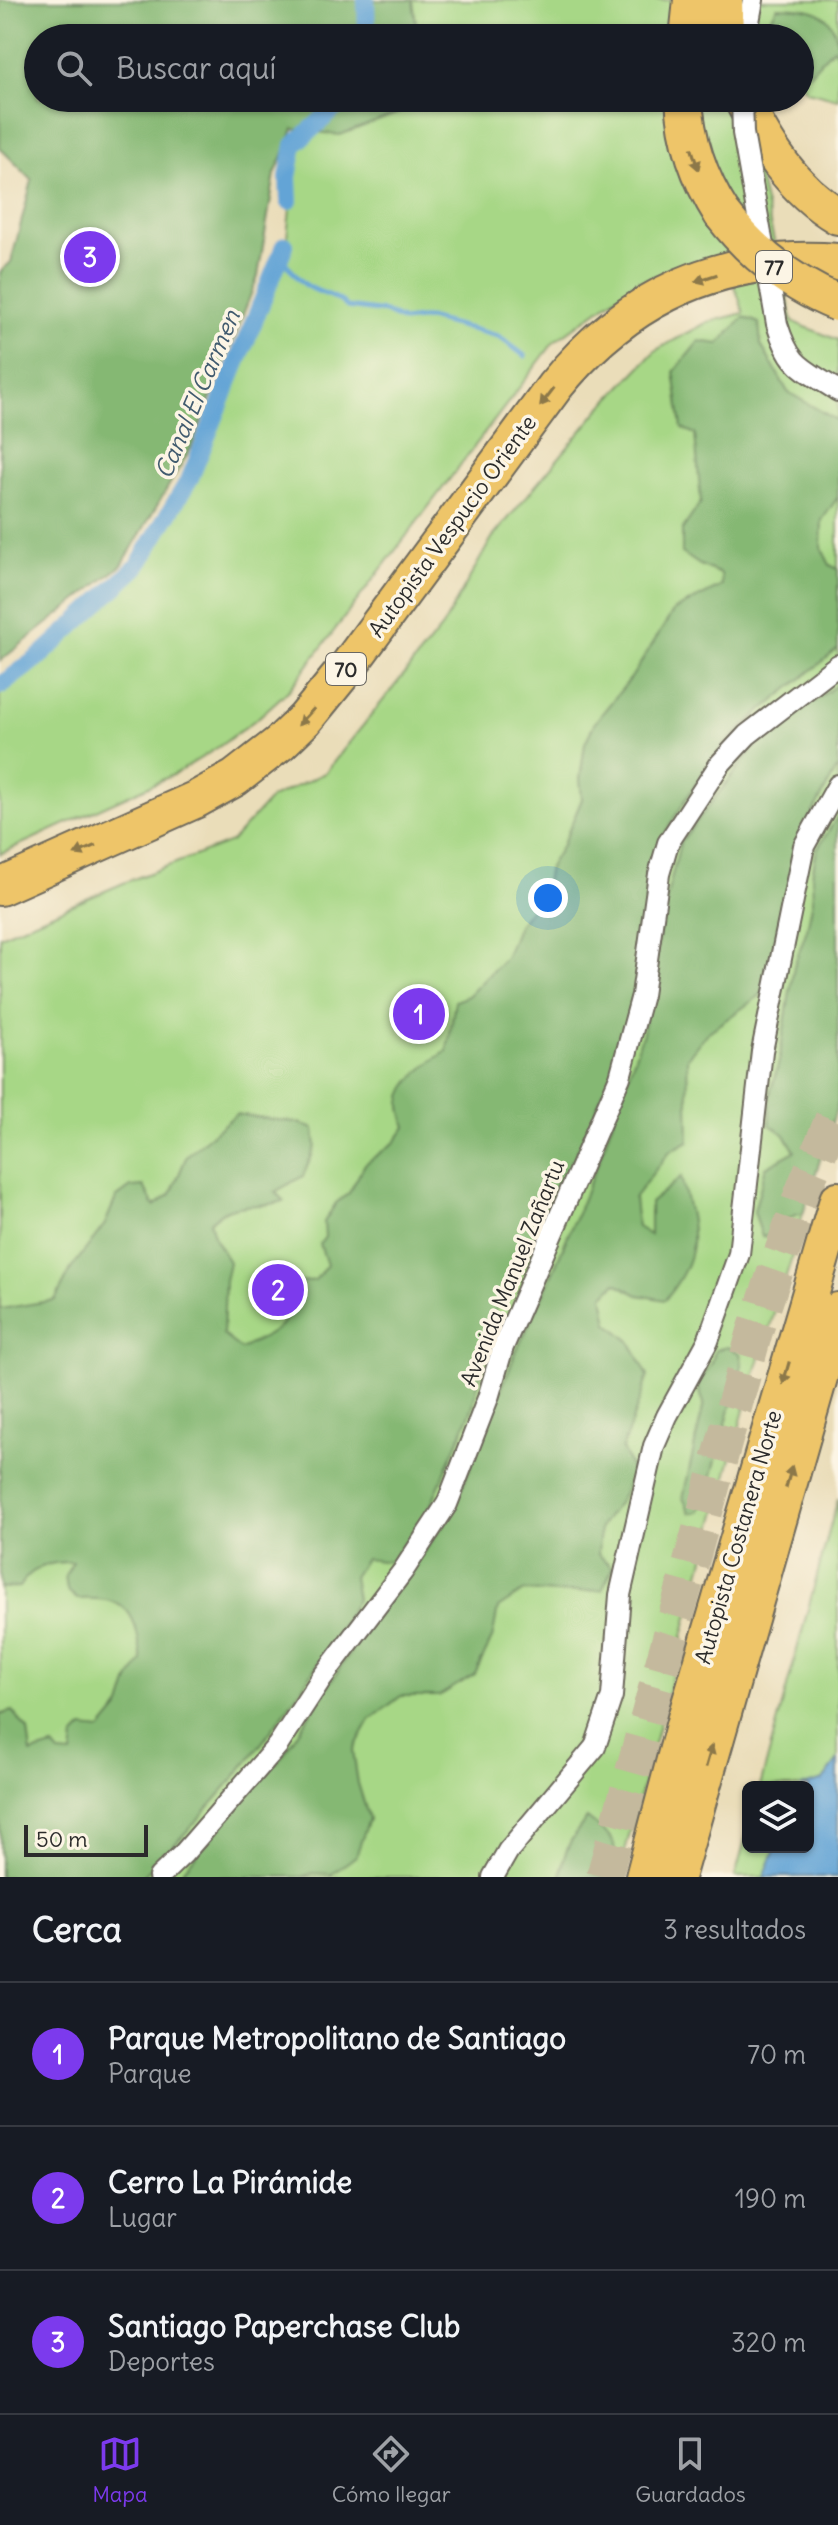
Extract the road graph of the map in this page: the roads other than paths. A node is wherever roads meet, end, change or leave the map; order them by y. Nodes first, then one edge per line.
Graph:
1 (692, 0) edge
2 (724, 0) edge
3 (753, 0) edge
4 (689, 24) edge
5 (734, 24) edge
6 (743, 24) edge
7 (685, 112) edge
8 (742, 112) edge
9 (750, 112) edge
10 (770, 148) junction
11 (838, 198) edge
12 (838, 216) edge
13 (838, 262) edge
14 (838, 303) edge
15 (838, 391) edge
16 (838, 665) edge
17 (838, 785) edge
18 (0, 887) edge
19 (838, 1200) edge
20 (838, 1311) edge
21 (838, 1338) edge
22 (817, 1382) junction
23 (687, 1831) junction
24 (159, 1877) edge
25 (493, 1877) edge
26 (644, 1877) edge
27 (676, 1877) edge
28 (685, 1877) edge

1 - 4 highway
2 - 5 highway
3 - 6 street
7 -> 14 highway, 77, bridge
8 - 15 street, bridge
9 - 10 highway
10 - 11 highway
10 - 12 highway
13 -> 18 highway, Autopista Vespucio Oriente / 70
16 - 24 street, Avenida Manuel Zañartu
17 - 25 street
19 -> 26 highway, Autopista Costanera Norte
20 - 22 highway, Autopista Costanera Norte
21 - 22 highway
23 -> 22 highway, Autopista Costanera Norte
23 - 27 highway, Autopista Costanera Norte
23 - 28 highway

